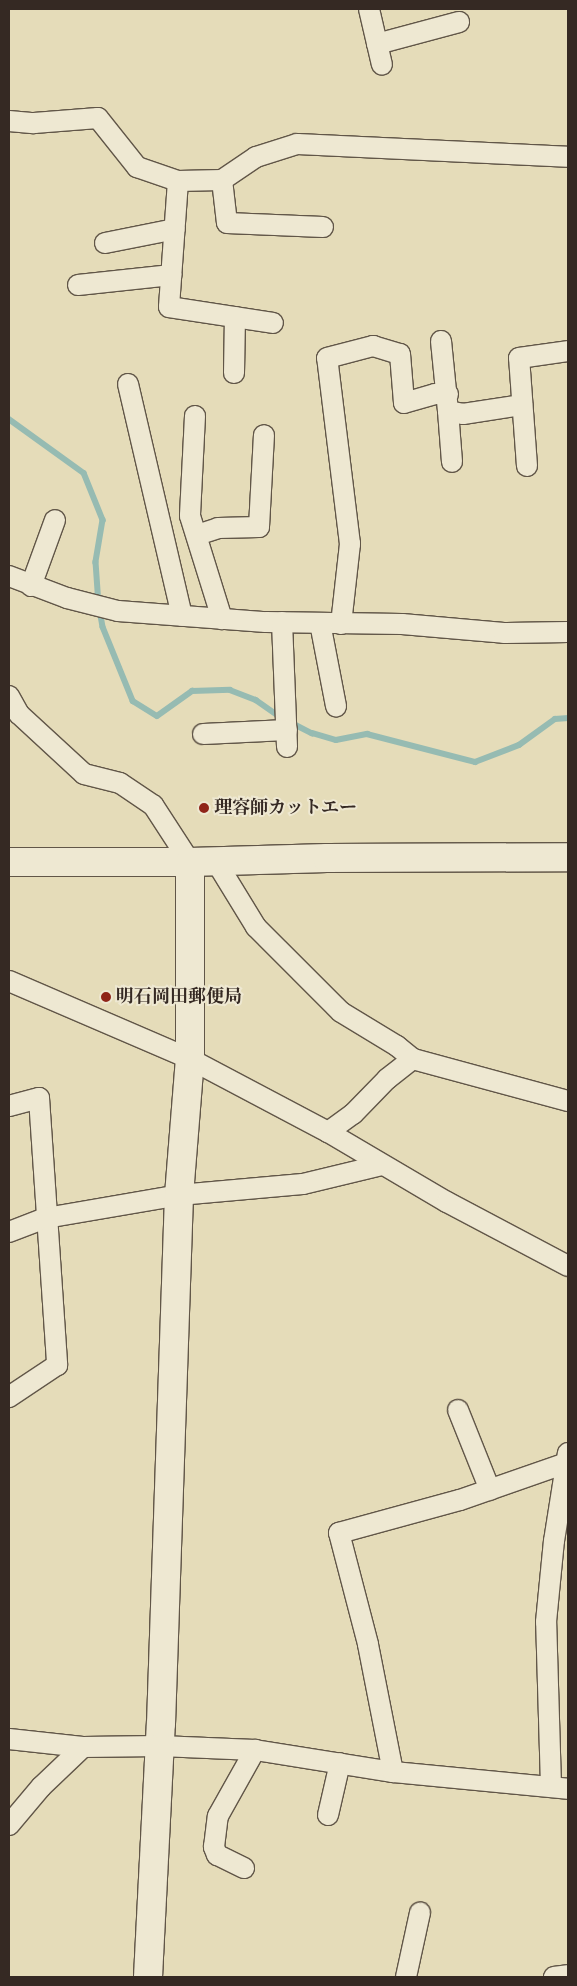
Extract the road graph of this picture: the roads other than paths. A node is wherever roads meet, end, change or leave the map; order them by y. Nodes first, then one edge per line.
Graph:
1 (369, 9) edge
2 (459, 22) dead end
3 (377, 44) junction
4 (382, 65) dead end
5 (9, 121) edge
6 (568, 157) edge
7 (222, 180) junction
8 (178, 181) junction
9 (323, 227) dead end
10 (175, 229) junction
11 (104, 243) dead end
12 (172, 275) junction
13 (78, 285) dead end
14 (235, 317) junction
15 (273, 323) dead end
16 (441, 340) dead end
17 (568, 351) edge
18 (234, 373) dead end
19 (128, 384) dead end
20 (448, 403) junction
21 (522, 405) junction
22 (195, 416) dead end
23 (264, 435) dead end
24 (452, 462) dead end
25 (526, 466) dead end
26 (55, 520) dead end
27 (197, 535) junction
28 (17, 584) edge
29 (182, 616) junction
30 (222, 619) junction
31 (282, 622) junction
32 (320, 623) junction
33 (341, 624) junction
34 (568, 632) edge
35 (9, 696) edge
36 (336, 706) dead end
37 (203, 734) dead end
38 (568, 858) edge
39 (203, 861) junction
40 (9, 862) edge
41 (9, 982) edge
42 (190, 1059) junction
43 (413, 1059) junction
44 (568, 1101) edge
45 (9, 1106) edge
46 (328, 1132) junction
47 (382, 1165) junction
48 (179, 1195) junction
49 (46, 1218) junction
50 (9, 1232) edge
51 (568, 1266) edge
52 (9, 1397) edge
53 (458, 1410) dead end
54 (567, 1457) edge
55 (565, 1487) edge
56 (490, 1490) junction
57 (561, 1541) edge
58 (9, 1739) edge
59 (160, 1746) junction
60 (83, 1747) junction
61 (255, 1750) junction
62 (340, 1763) junction
63 (392, 1772) junction
64 (560, 1787) edge
65 (328, 1815) dead end
66 (9, 1826) edge
67 (244, 1868) dead end
68 (420, 1912) dead end
69 (148, 1977) edge
70 (406, 1977) edge

1 - 3 street
2 - 3 street
3 - 4 street
5 - 8 street
6 - 7 street
7 - 8 street
7 - 9 street
8 - 10 street
10 - 11 street
10 - 12 street
12 - 13 street
12 - 14 street
14 - 15 street
14 - 18 street
16 - 20 street
17 - 21 street
19 - 29 street
20 - 21 street
20 - 24 street
20 - 33 street
21 - 25 street
22 - 27 street
23 - 27 street
26 - 28 street
27 - 30 street
28 - 29 street
29 - 30 street
30 - 31 street
31 - 32 street
31 - 37 street
32 - 33 street
32 - 36 street
33 - 34 street
35 - 39 street
38 - 39 street
39 - 40 street
39 - 42 street
39 - 43 street
41 - 42 street
42 - 46 street
42 - 48 street
43 - 44 street
43 - 46 street
45 - 49 street
46 - 47 street
47 - 48 street
47 - 51 street
48 - 49 street
48 - 59 street
49 - 50 street
49 - 52 street
53 - 56 street
54 - 55 street
54 - 56 street
55 - 57 street
56 - 63 street
57 - 64 street
58 - 60 street
59 - 60 street
59 - 61 street
59 - 69 street
60 - 66 street
61 - 62 street
61 - 67 street
62 - 63 street
62 - 65 street
63 - 64 street
68 - 70 street

